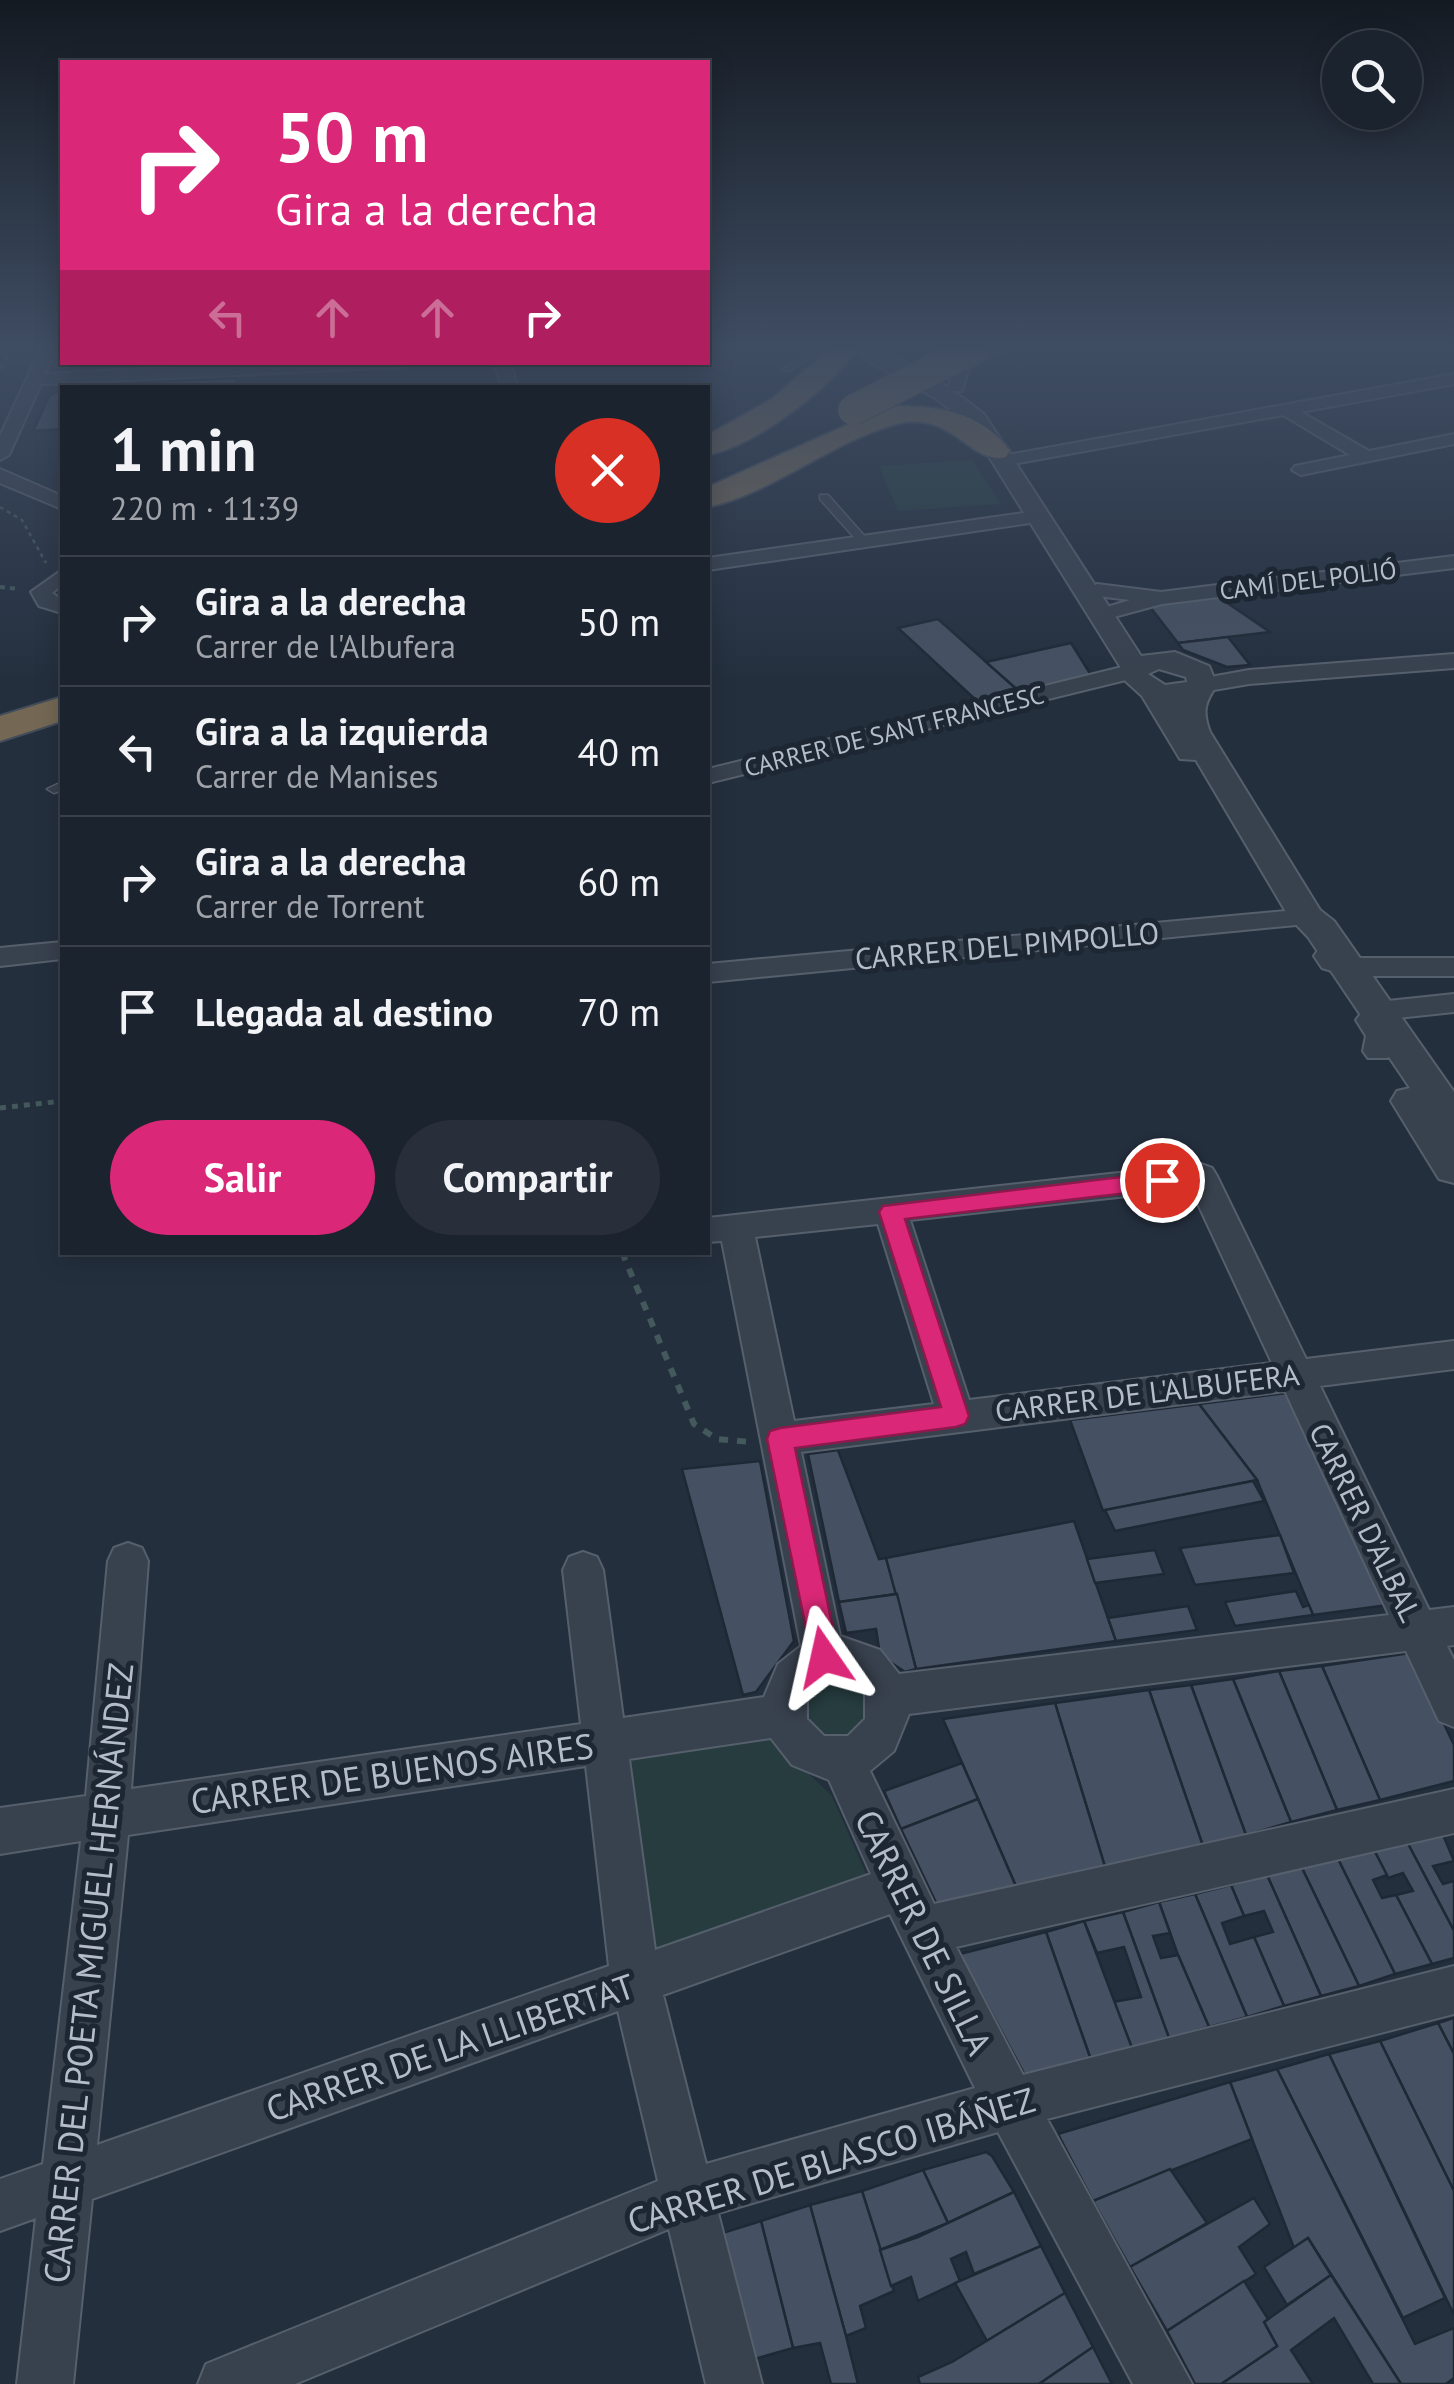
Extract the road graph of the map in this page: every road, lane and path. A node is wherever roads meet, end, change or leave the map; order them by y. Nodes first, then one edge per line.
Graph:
1 (745, 459) edge
2 (793, 459) edge
3 (1000, 459) edge
4 (1352, 459) edge
5 (1301, 470) dead end
6 (3, 477) edge
7 (710, 479) edge
8 (60, 488) edge
9 (42, 492) junction
10 (710, 497) edge
11 (824, 497) dead end
12 (60, 503) edge
13 (0, 507) edge
14 (1037, 517) junction
15 (864, 542) junction
16 (1454, 562) edge
17 (710, 564) edge
18 (55, 571) edge
19 (1098, 594) junction
20 (60, 606) edge
21 (1454, 661) edge
22 (60, 675) edge
23 (1191, 676) junction
24 (1141, 679) junction
25 (60, 686) edge
26 (0, 694) edge
27 (0, 705) edge
28 (60, 709) edge
29 (60, 722) edge
30 (0, 729) edge
31 (0, 741) edge
32 (710, 776) edge
33 (1287, 884) junction
34 (1306, 923) junction
35 (60, 950) edge
36 (0, 958) edge
37 (1454, 967) edge
38 (1337, 968) junction
39 (710, 973) edge
40 (1454, 1003) edge
41 (1380, 1010) junction
42 (1378, 1051) junction
43 (60, 1101) edge
44 (0, 1108) edge
45 (1445, 1129) edge
46 (1454, 1168) edge
47 (891, 1212) junction
48 (722, 1229) edge
49 (623, 1255) edge
50 (1454, 1355) edge
51 (1296, 1374) junction
52 (956, 1416) junction
53 (780, 1439) junction
54 (128, 1561) dead end
55 (583, 1570) dead end
56 (1436, 1629) edge
57 (824, 1657) junction
58 (887, 1696) junction
59 (1454, 1706) edge
60 (784, 1715) junction
61 (603, 1743) junction
62 (842, 1758) junction
63 (1454, 1812) edge
64 (106, 1815) junction
65 (0, 1831) edge
66 (899, 1888) junction
67 (920, 1931) junction
68 (636, 1982) junction
69 (1454, 1990) edge
70 (1008, 2104) junction
71 (67, 2181) junction
72 (689, 2196) junction
73 (0, 2205) edge
74 (46, 2384) edge
75 (226, 2384) edge
76 (734, 2384) edge
77 (1164, 2384) edge

1 - 7 highway
2 - 10 highway
3 - 14 street
4 - 5 street
6 - 9 street
8 - 9 street
9 - 12 street
11 - 15 lane
13 - 18 path
14 - 15 street
14 - 19 street
15 - 17 street
16 - 19 street, CAMÍ DEL POLIÓ
18 - 20 street
19 - 23 street
19 - 24 street
21 - 23 street
22 - 26 highway
23 - 24 street
23 - 33 street
24 - 32 street, CARRER DE SANT FRANCESC
24 - 33 street
25 - 27 highway
28 - 30 highway
29 - 31 highway
33 - 34 street
34 - 38 street
34 - 39 street, CARRER DEL PIMPOLLO
35 - 36 street
37 - 38 street
38 - 41 street
38 - 42 street
40 - 41 street
41 - 42 street
41 - 45 street
42 - 45 street
43 - 44 path
45 - 46 street
47 - 48 street
47 - 51 street, CARRER D'ALBAL
47 - 52 street
48 - 53 street
49 - 53 path
50 - 51 street, CARRER DE L'ALBUFERA
51 - 52 street, CARRER DE L'ALBUFERA
51 - 56 street, CARRER D'ALBAL
52 - 53 street, CARRER DE L'ALBUFERA
53 - 57 street
54 - 64 street, CARRER DEL POETA MIGUEL HERNÁNDEZ
55 - 61 street
56 - 58 street
56 - 59 street, CARRER D'ALBAL
57 - 58 street
57 - 60 street
58 - 62 street
60 - 61 street, CARRER DE BUENOS AIRES
60 - 62 street
61 - 64 street, CARRER DE BUENOS AIRES
61 - 68 street
62 - 66 street, CARRER DE SILLA
63 - 67 street
64 - 65 street, CARRER DE BUENOS AIRES
64 - 71 street, CARRER DEL POETA MIGUEL HERNÁNDEZ
66 - 67 street, CARRER DE SILLA
66 - 68 street, CARRER DE LA LLIBERTAT
67 - 70 street, CARRER DE SILLA
68 - 71 street, CARRER DE LA LLIBERTAT
68 - 72 street
69 - 70 street, CARRER DE BLASCO IBÁÑEZ
70 - 72 street, CARRER DE BLASCO IBÁÑEZ
70 - 77 street, CARRER DE SILLA
71 - 73 street, CARRER DE LA LLIBERTAT
71 - 74 street, CARRER DEL POETA MIGUEL HERNÁNDEZ
72 - 75 street, CARRER DE BLASCO IBÁÑEZ
72 - 76 street

